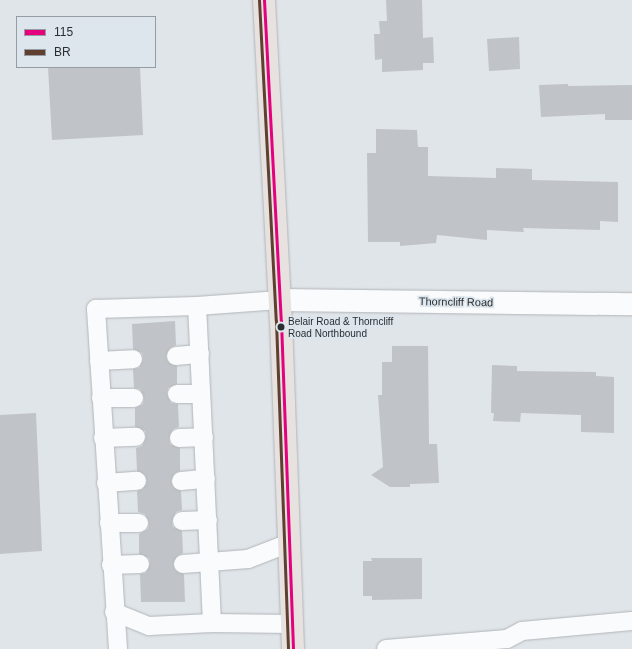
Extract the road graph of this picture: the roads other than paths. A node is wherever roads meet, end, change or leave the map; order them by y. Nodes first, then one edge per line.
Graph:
1 (264, 0) edge
2 (280, 300) junction
3 (632, 304) edge
4 (197, 306) junction
5 (200, 354) junction
6 (176, 356) dead end
7 (133, 359) dead end
8 (99, 361) junction
9 (177, 394) dead end
10 (201, 394) junction
11 (101, 398) junction
12 (134, 398) dead end
13 (204, 437) junction
14 (103, 438) junction
15 (136, 438) dead end
16 (179, 438) dead end
17 (206, 479) junction
18 (137, 481) dead end
19 (181, 481) dead end
20 (106, 483) junction
21 (208, 520) junction
22 (182, 522) dead end
23 (109, 523) junction
24 (139, 523) dead end
25 (289, 543) junction
26 (210, 562) junction
27 (140, 564) dead end
28 (184, 564) dead end
29 (111, 565) junction
30 (114, 612) junction
31 (632, 621) edge
32 (212, 623) junction
33 (292, 624) junction
34 (118, 649) edge
35 (293, 649) edge
36 (392, 649) edge

1 - 2 main road
2 - 3 street, Thorncliff Road
2 - 4 lane
2 - 25 main road
4 - 5 lane
4 - 8 lane
5 - 6 lane
5 - 10 lane
7 - 8 lane
8 - 11 lane
9 - 10 lane
10 - 13 lane
11 - 12 lane
11 - 14 lane
13 - 16 lane
13 - 17 lane
14 - 15 lane
14 - 20 lane
17 - 19 lane
17 - 21 lane
18 - 20 lane
20 - 23 lane
21 - 22 lane
21 - 26 lane
23 - 24 lane
23 - 29 lane
25 - 26 lane
25 - 33 main road
26 - 28 lane
26 - 32 lane
27 - 29 lane
29 - 30 lane
30 - 32 lane
30 - 34 lane
31 - 36 lane
32 - 33 lane
33 - 35 main road

